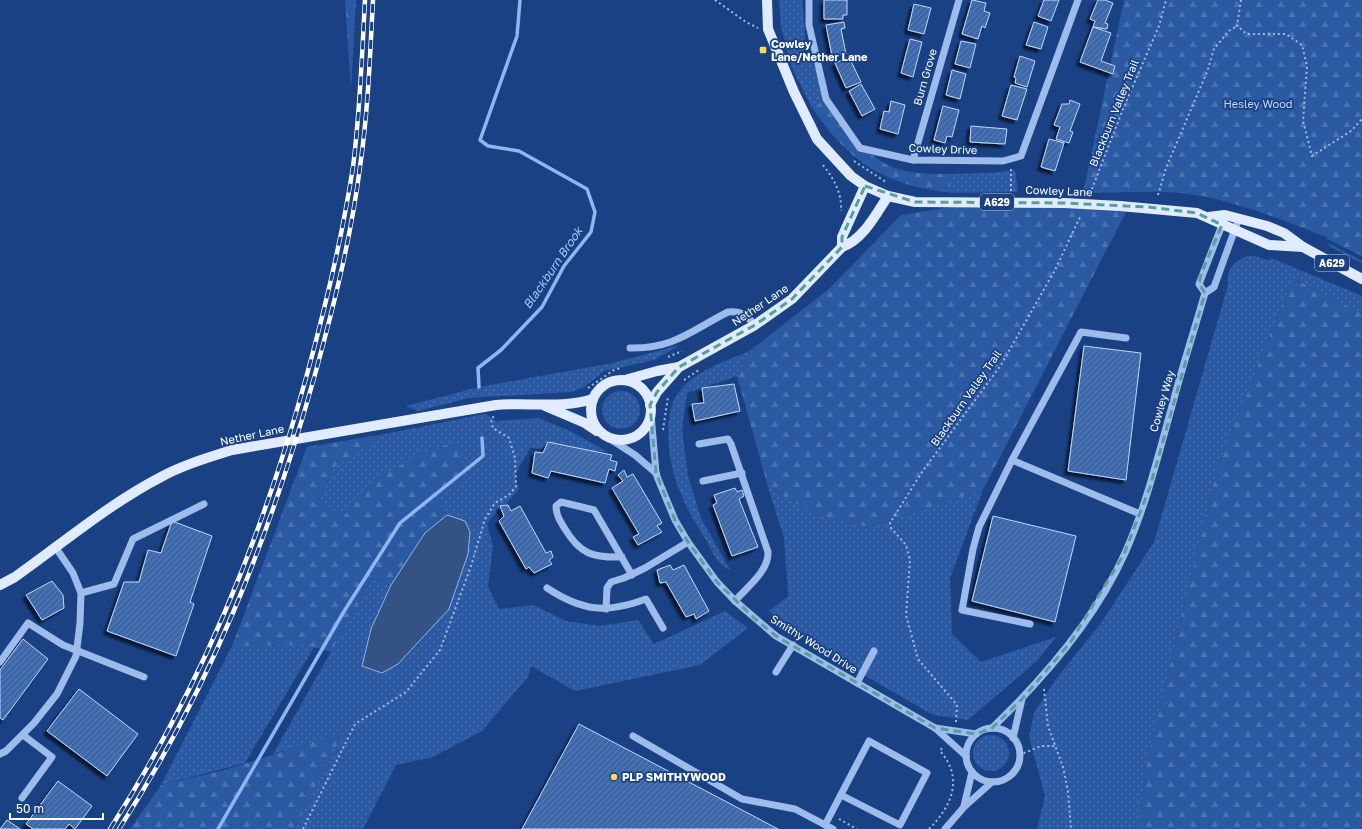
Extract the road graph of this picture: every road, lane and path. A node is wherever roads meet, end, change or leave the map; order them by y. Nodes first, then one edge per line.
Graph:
1 (715, 0) edge
2 (767, 0) edge
3 (809, 0) edge
4 (959, 0) edge
5 (1078, 0) edge
6 (1166, 0) edge
7 (1241, 0) edge
8 (1237, 26) junction
9 (768, 30) junction
10 (1362, 119) edge
11 (852, 159) dead end
12 (913, 160) junction
13 (1012, 160) junction
14 (823, 165) dead end
15 (887, 182) dead end
16 (865, 186) junction
17 (1158, 195) dead end
18 (888, 196) junction
19 (1087, 201) dead end
20 (1012, 202) junction
21 (841, 214) dead end
22 (1081, 214) dead end
23 (1225, 215) junction
24 (1208, 217) junction
25 (1239, 218) junction
26 (1222, 225) junction
27 (1234, 231) junction
28 (842, 247) junction
29 (1303, 247) junction
30 (1362, 279) edge
31 (1205, 293) junction
32 (755, 324) junction
33 (1126, 338) dead end
34 (630, 348) dead end
35 (679, 367) junction
36 (624, 380) junction
37 (593, 399) junction
38 (496, 405) junction
39 (543, 405) junction
40 (651, 410) junction
41 (603, 435) junction
42 (699, 444) dead end
43 (1012, 460) junction
44 (656, 473) junction
45 (742, 473) junction
46 (703, 481) dead end
47 (204, 504) dead end
48 (1140, 514) junction
49 (688, 542) junction
50 (56, 548) junction
51 (622, 557) junction
52 (632, 575) junction
53 (0, 585) edge
54 (547, 588) dead end
55 (81, 593) junction
56 (735, 601) junction
57 (606, 609) junction
58 (1030, 624) dead end
59 (663, 628) dead end
60 (793, 645) junction
61 (77, 650) junction
62 (874, 651) dead end
63 (0, 662) edge
64 (776, 672) dead end
65 (144, 677) dead end
66 (1040, 678) junction
67 (857, 683) junction
68 (1022, 699) junction
69 (935, 728) junction
70 (992, 728) junction
71 (955, 731) junction
72 (976, 734) junction
73 (23, 735) junction
74 (633, 736) dead end
75 (1013, 738) junction
76 (1056, 746) junction
77 (940, 751) dead end
78 (0, 754) edge
79 (1019, 755) junction
80 (966, 756) junction
81 (972, 772) junction
82 (992, 782) junction
83 (841, 795) junction
84 (22, 798) dead end
85 (964, 807) junction
86 (831, 814) junction
87 (825, 825) junction
88 (303, 829) edge
89 (833, 829) edge
90 (857, 829) edge
91 (929, 829) edge
92 (945, 829) edge
93 (1071, 829) edge

1 - 9 path
2 - 9 main road, Cowley Lane / A629
3 - 12 street, Cowley Drive
4 - 12 street, Burn Grove
5 - 13 street
6 - 19 path, Blackburn Valley Trail
7 - 8 path
8 - 10 path
8 - 17 path
9 - 16 main road, Cowley Lane / A629
11 - 15 path
12 - 13 street, Cowley Drive
13 - 20 path
14 - 21 path
16 - 18 main road, Cowley Lane / A629
16 - 28 main road
18 - 20 main road, Cowley Lane / A629
18 - 28 main road, Nether Lane
20 - 24 main road, Cowley Lane / A629, bridge
22 - 71 path, Blackburn Valley Trail
23 - 24 main road, Cowley Lane / A629
23 - 25 main road, Cowley Lane / A629
23 - 26 street, Cowley Way
24 - 26 main road, Cowley Lane / A629
25 - 27 street, Cowley Way
25 - 29 main road, Cowley Lane / A629
26 - 27 main road, Cowley Lane / A629
26 - 31 street, Cowley Way
27 - 29 main road, Cowley Lane / A629
27 - 31 street, Cowley Way
28 - 32 main road, Nether Lane
29 - 30 main road, Cowley Lane / A629
31 - 48 street, Cowley Way
32 - 34 street
32 - 35 main road, Nether Lane
33 - 43 street
35 - 36 main road, Nether Lane
35 - 40 main road, Nether Lane
36 - 37 main road
36 - 40 main road
37 - 39 main road, Nether Lane
37 - 41 main road
38 - 39 main road, Nether Lane
38 - 50 main road, Nether Lane
38 - 88 path
39 - 41 main road, Nether Lane
40 - 41 main road
40 - 44 street, Smithy Wood Drive
41 - 44 street, Smithy Wood Drive
42 - 45 street
43 - 48 street
43 - 58 street
44 - 49 street, Smithy Wood Drive
45 - 46 street
45 - 56 street
47 - 55 street
48 - 66 street, Cowley Way
49 - 52 street
49 - 56 street, Smithy Wood Drive
50 - 53 main road, Nether Lane
50 - 55 street
51 - 51 street
51 - 52 street
52 - 57 street
54 - 57 street
55 - 61 street
56 - 60 street, Smithy Wood Drive
57 - 59 street
60 - 64 street
60 - 67 street, Smithy Wood Drive
61 - 63 street
61 - 65 street
61 - 73 street
62 - 67 street
66 - 68 street, Cowley Way
66 - 76 path
67 - 69 street, Smithy Wood Drive
68 - 70 street, Cowley Way
68 - 75 street, Cowley Way
69 - 71 street, Smithy Wood Drive
69 - 80 street, Smithy Wood Drive
70 - 72 street
70 - 75 street
71 - 72 street, Smithy Wood Drive
72 - 80 street
73 - 78 street
73 - 84 street
74 - 87 street
75 - 79 street
76 - 79 path
76 - 93 path
77 - 91 path
79 - 82 street
80 - 81 street
81 - 82 street
81 - 85 street
82 - 85 street
83 - 83 street
83 - 86 street
85 - 92 street
86 - 87 street
86 - 90 path
87 - 89 street

